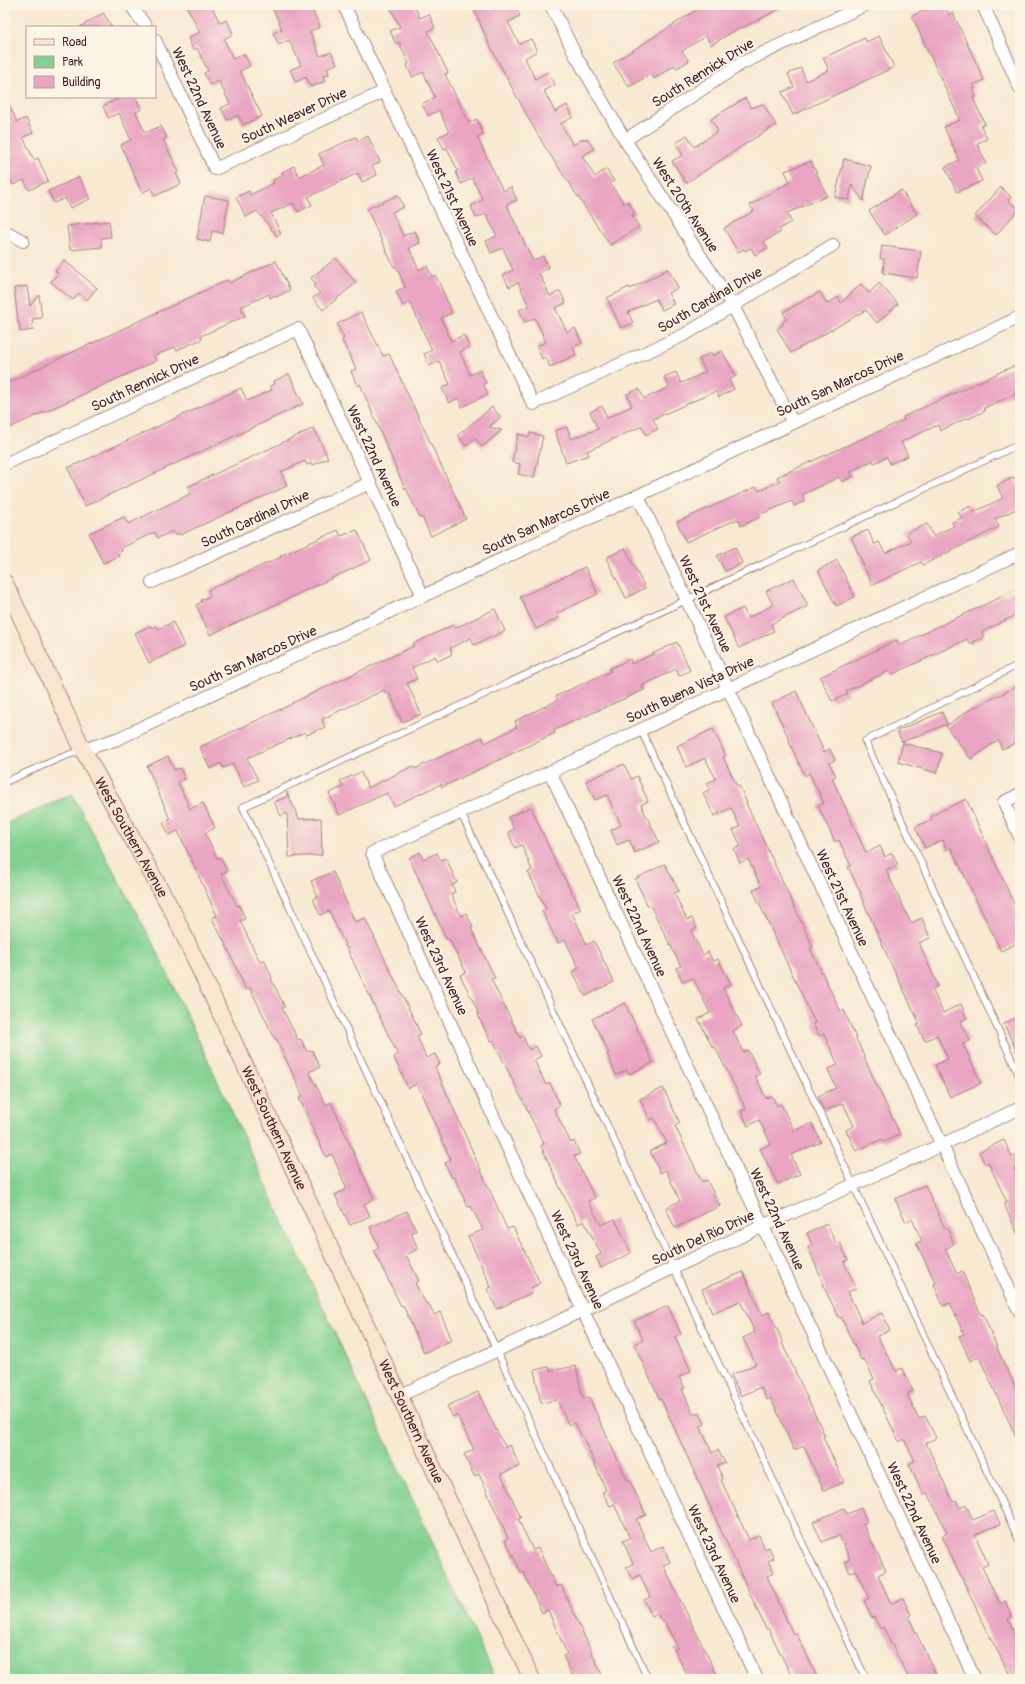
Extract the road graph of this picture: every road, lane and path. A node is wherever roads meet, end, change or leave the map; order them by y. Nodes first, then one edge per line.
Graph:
1 (131, 5) edge
2 (344, 5) edge
3 (551, 5) edge
4 (865, 5) edge
5 (983, 5) edge
6 (145, 26) edge
7 (156, 42) edge
8 (1020, 88) edge
9 (385, 91) junction
10 (624, 140) junction
11 (215, 169) joint
12 (5, 231) edge
13 (23, 241) dead end
14 (833, 245) dead end
15 (733, 306) junction
16 (1020, 317) edge
17 (298, 329) joint
18 (533, 404) joint
19 (793, 423) junction
20 (1020, 444) edge
21 (5, 464) edge
22 (370, 483) junction
23 (638, 496) junction
24 (1020, 553) edge
25 (152, 582) dead end
26 (5, 583) edge
27 (423, 596) junction
28 (687, 600) junction
29 (1020, 664) edge
30 (728, 689) junction
31 (641, 730) junction
32 (84, 750) junction
33 (550, 772) junction
34 (5, 782) edge
35 (1020, 794) edge
36 (461, 813) junction
37 (1020, 837) edge
38 (372, 853) joint
39 (1020, 1077) edge
40 (1020, 1108) edge
41 (941, 1145) junction
42 (853, 1185) junction
43 (764, 1226) junction
44 (674, 1268) junction
45 (583, 1310) junction
46 (1020, 1312) edge
47 (497, 1350) junction
48 (400, 1396) junction
49 (1020, 1542) edge
50 (532, 1679) edge
51 (648, 1679) edge
52 (756, 1679) edge
53 (866, 1679) edge
54 (975, 1679) edge

1 - 6 street
2 - 9 street, West 21st Avenue
3 - 10 street, West 20th Avenue
4 - 10 street, South Rennick Drive
5 - 8 street
7 - 11 street, West 22nd Avenue
9 - 11 street, South Weaver Drive
9 - 18 street, West 21st Avenue
10 - 15 street, West 20th Avenue
12 - 13 street
14 - 15 street, South Cardinal Drive
15 - 18 street, South Cardinal Drive
15 - 19 street, West 20th Avenue
16 - 19 street, South San Marcos Drive
17 - 21 street, South Rennick Drive
17 - 22 street, West 22nd Avenue
19 - 23 street, South San Marcos Drive
20 - 28 lane
22 - 25 street, South Cardinal Drive
22 - 27 street, West 22nd Avenue
23 - 27 street, South San Marcos Drive
23 - 28 street, West 21st Avenue
24 - 30 street, South Buena Vista Drive
26 - 32 main road, West Southern Avenue
27 - 32 street, South San Marcos Drive
28 - 30 street, West 21st Avenue
28 - 47 lane
29 - 39 lane
30 - 31 street, South Buena Vista Drive
30 - 41 street, West 21st Avenue
31 - 33 street, South Buena Vista Drive
31 - 42 lane
32 - 34 lane
32 - 48 main road, West Southern Avenue
33 - 36 street, South Buena Vista Drive
33 - 43 street, West 22nd Avenue
35 - 37 street
36 - 38 street, South Buena Vista Drive
36 - 44 lane
38 - 45 street, West 23rd Avenue
40 - 41 street, South Del Rio Drive
41 - 42 street, South Del Rio Drive
41 - 46 street, West 21st Avenue
42 - 43 street, South Del Rio Drive
42 - 49 lane
43 - 44 street, South Del Rio Drive
43 - 54 street, West 22nd Avenue
44 - 45 street, South Del Rio Drive
44 - 53 lane
45 - 47 street, South Del Rio Drive
45 - 52 street, West 23rd Avenue
47 - 48 street, South Del Rio Drive
47 - 51 lane
48 - 50 main road, West Southern Avenue

